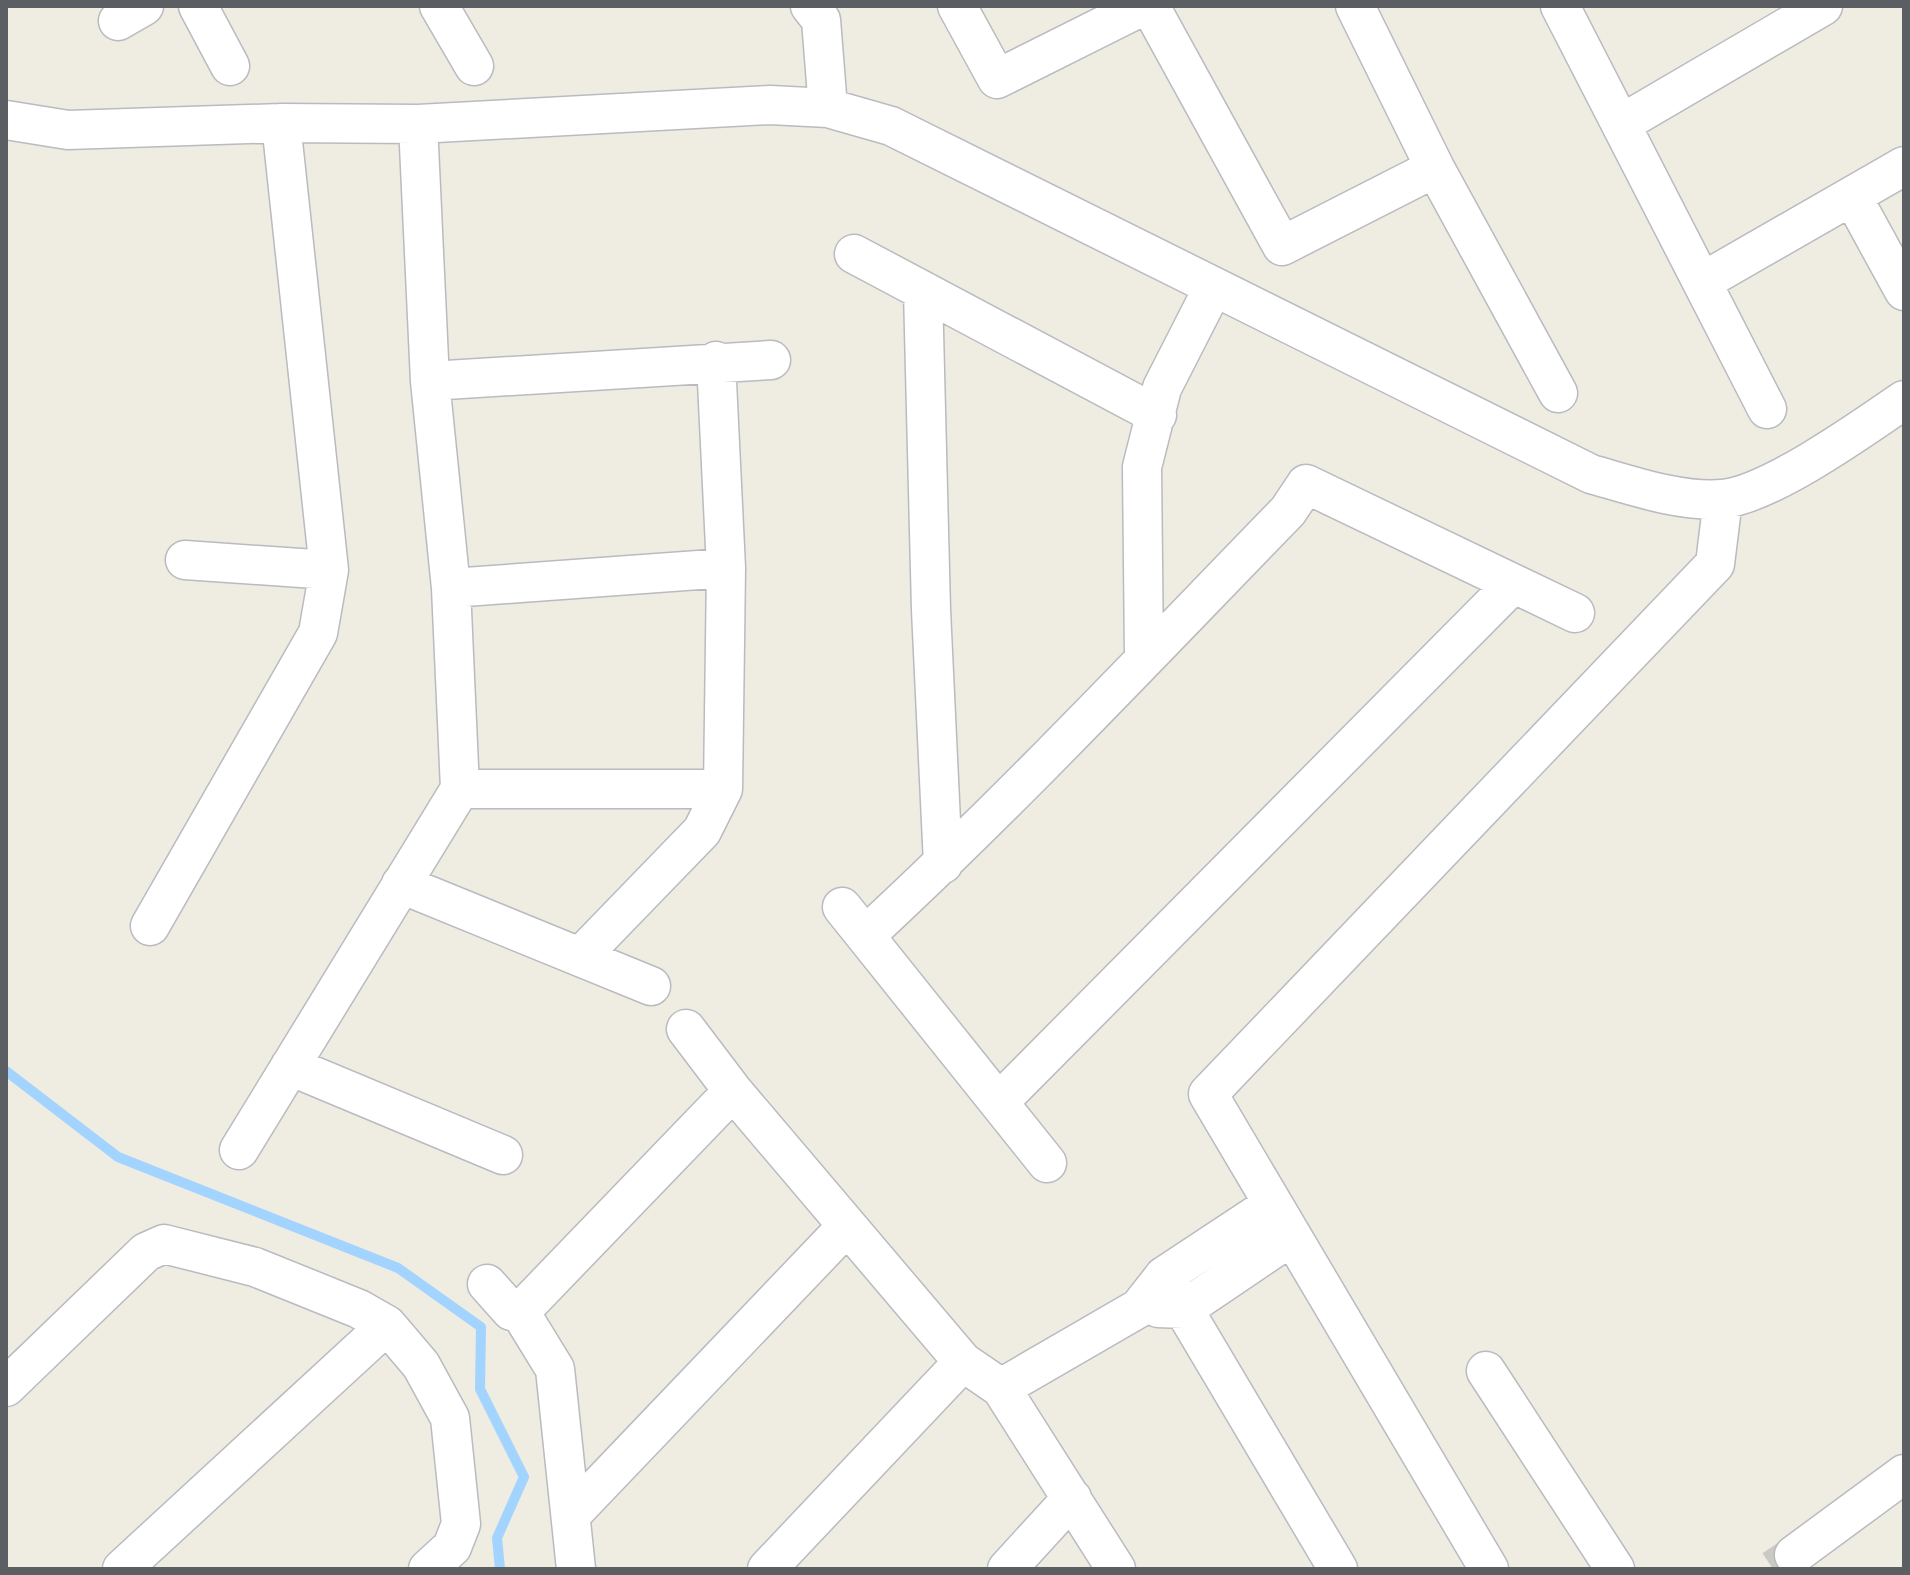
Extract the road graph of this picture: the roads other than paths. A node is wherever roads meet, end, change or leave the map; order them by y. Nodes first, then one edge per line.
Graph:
1 (198, 6) edge
2 (439, 6) edge
3 (957, 6) edge
4 (1143, 6) edge
5 (1150, 6) edge
6 (1355, 6) edge
7 (1560, 6) edge
8 (1823, 6) edge
9 (821, 11) edge
10 (230, 66) dead end
11 (474, 66) dead end
12 (828, 108) junction
13 (6, 120) edge
14 (281, 123) junction
15 (418, 124) junction
16 (1621, 124) junction
17 (1904, 166) edge
18 (1435, 168) junction
19 (1852, 196) junction
20 (854, 254) dead end
21 (1702, 282) junction
22 (923, 291) junction
23 (1904, 291) edge
24 (1225, 294) junction
25 (771, 360) dead end
26 (716, 361) junction
27 (430, 381) junction
28 (1558, 393) dead end
29 (1904, 400) edge
30 (1767, 409) dead end
31 (1157, 415) junction
32 (1723, 499) junction
33 (185, 560) dead end
34 (726, 568) junction
35 (329, 570) junction
36 (1513, 584) junction
37 (451, 588) junction
38 (1575, 613) dead end
39 (1144, 658) junction
40 (460, 789) junction
41 (723, 789) junction
42 (943, 864) junction
43 (401, 884) junction
44 (842, 907) dead end
45 (150, 926) dead end
46 (866, 935) junction
47 (580, 957) junction
48 (651, 986) dead end
49 (686, 1029) dead end
50 (290, 1066) junction
51 (733, 1091) junction
52 (999, 1102) junction
53 (239, 1150) dead end
54 (503, 1155) dead end
55 (1047, 1163) dead end
56 (1273, 1204) junction
57 (847, 1226) junction
58 (1292, 1236) junction
59 (1164, 1276) junction
60 (487, 1284) dead end
61 (1139, 1308) junction
62 (1184, 1309) junction
63 (520, 1312) junction
64 (387, 1325) junction
65 (23, 1359) edge
66 (963, 1362) junction
67 (1486, 1371) dead end
68 (6, 1387) edge
69 (1001, 1388) junction
70 (1904, 1474) edge
71 (1072, 1498) junction
72 (571, 1515) junction
73 (1794, 1555) tunnel mouth
74 (122, 1569) edge
75 (428, 1569) edge
76 (576, 1569) edge
77 (767, 1569) edge
78 (1007, 1569) edge
79 (1116, 1569) edge
80 (1338, 1569) edge
81 (1489, 1569) edge
82 (1615, 1569) edge

1 - 10 street
2 - 11 street
3 - 4 street
5 - 18 street
6 - 18 street
7 - 16 street
8 - 16 street
9 - 12 street
12 - 15 street
12 - 24 street
13 - 14 street
14 - 15 street
14 - 35 street
15 - 27 street
16 - 21 street
17 - 19 street
18 - 28 street
19 - 21 street
19 - 23 street
20 - 22 street
21 - 30 street
22 - 31 street
22 - 42 street
24 - 31 street
24 - 32 street
25 - 26 street
26 - 27 street
26 - 34 street
27 - 37 street
29 - 32 street
31 - 39 street
32 - 56 street
33 - 35 street
34 - 37 street
34 - 41 street
35 - 45 street
36 - 38 street
36 - 39 street
36 - 52 street
37 - 40 street
39 - 42 street
40 - 41 street
40 - 43 street
41 - 47 street
42 - 46 street
43 - 47 street
43 - 50 street
44 - 46 street
46 - 52 street
47 - 48 street
49 - 51 street
50 - 53 street
50 - 54 street
51 - 57 street
51 - 63 street
52 - 55 street
56 - 58 street
56 - 59 street
57 - 66 street
57 - 72 street
58 - 62 street
58 - 81 street
59 - 61 street
59 - 62 street
60 - 63 street
61 - 62 street
61 - 69 street
62 - 80 street
63 - 72 street
64 - 65 street
64 - 74 street
64 - 75 street
65 - 68 street
66 - 69 street
66 - 77 street
67 - 82 street
69 - 71 street
70 - 73 street
71 - 78 street
71 - 79 street
72 - 76 street

